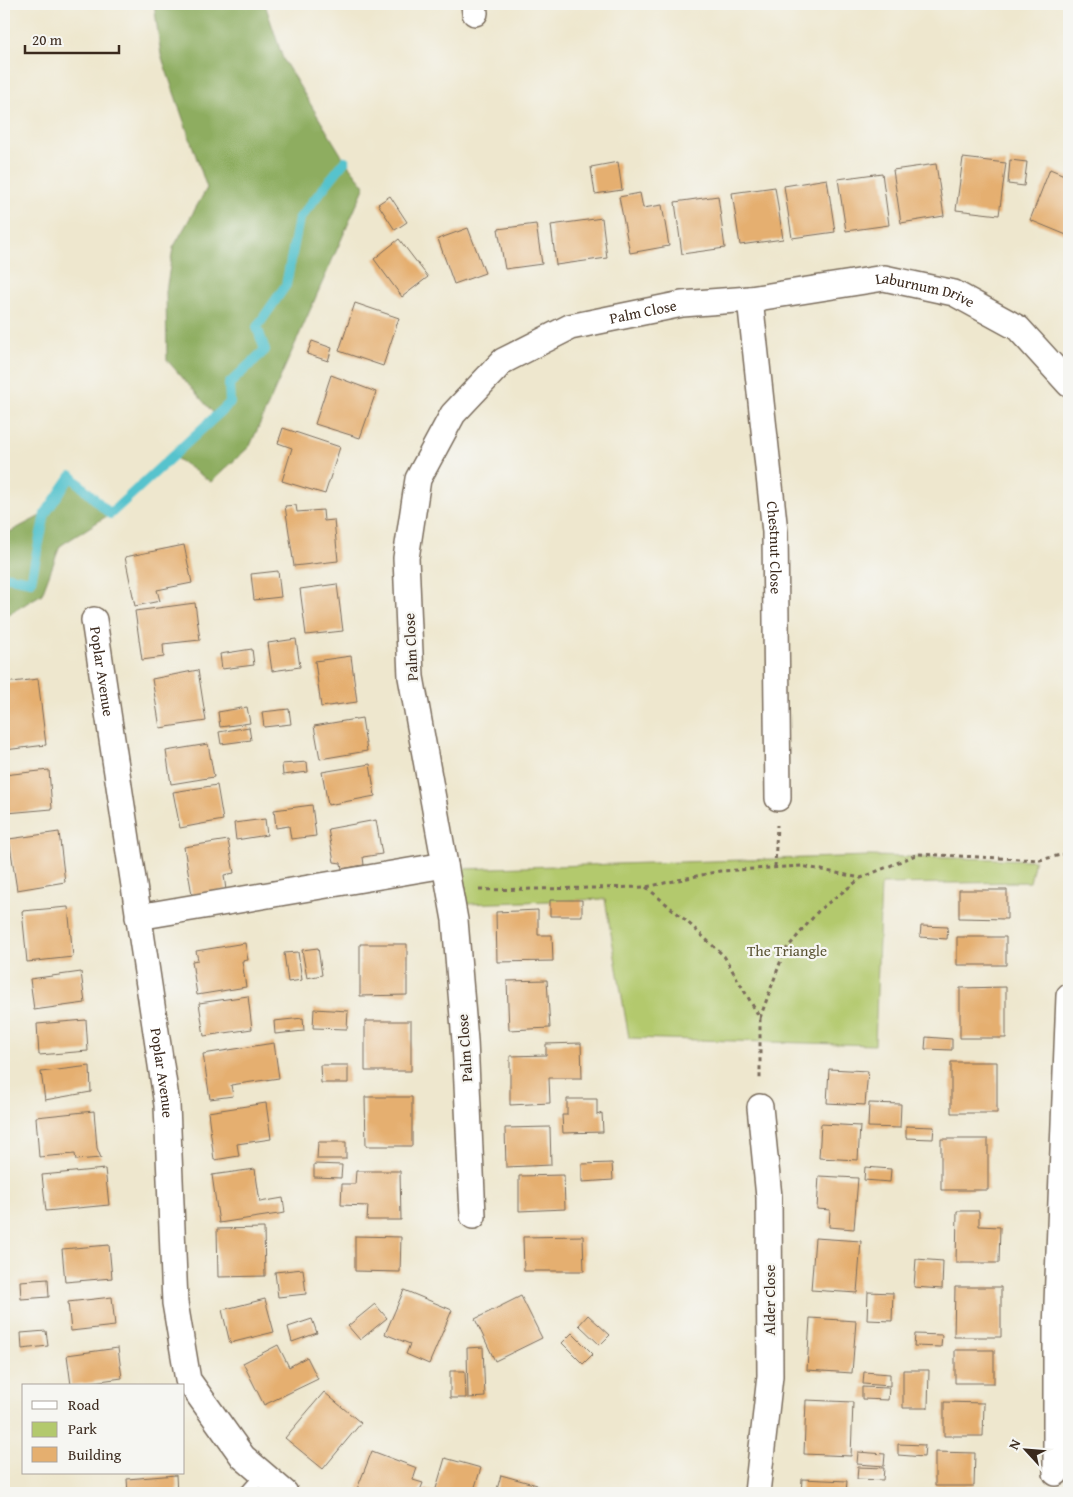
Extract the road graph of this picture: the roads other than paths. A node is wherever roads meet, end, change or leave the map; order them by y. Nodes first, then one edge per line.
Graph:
1 (750, 299) junction
2 (1069, 384) edge
3 (94, 620) dead end
4 (778, 798) road end
5 (445, 865) junction
6 (138, 917) junction
7 (1069, 996) edge
8 (760, 1107) road end
9 (473, 1216) dead end
10 (1056, 1473) dead end
11 (263, 1474) junction
12 (246, 1493) edge
13 (285, 1493) edge
14 (757, 1493) edge

1 - 2 street, Laburnum Drive
1 - 4 street, Chestnut Close
1 - 5 street, Palm Close
3 - 6 street, Poplar Avenue
5 - 6 street
5 - 9 street, Palm Close
6 - 11 street, Poplar Avenue
7 - 10 street
8 - 14 street, Alder Close
11 - 12 lane
11 - 13 street, Poplar Avenue

